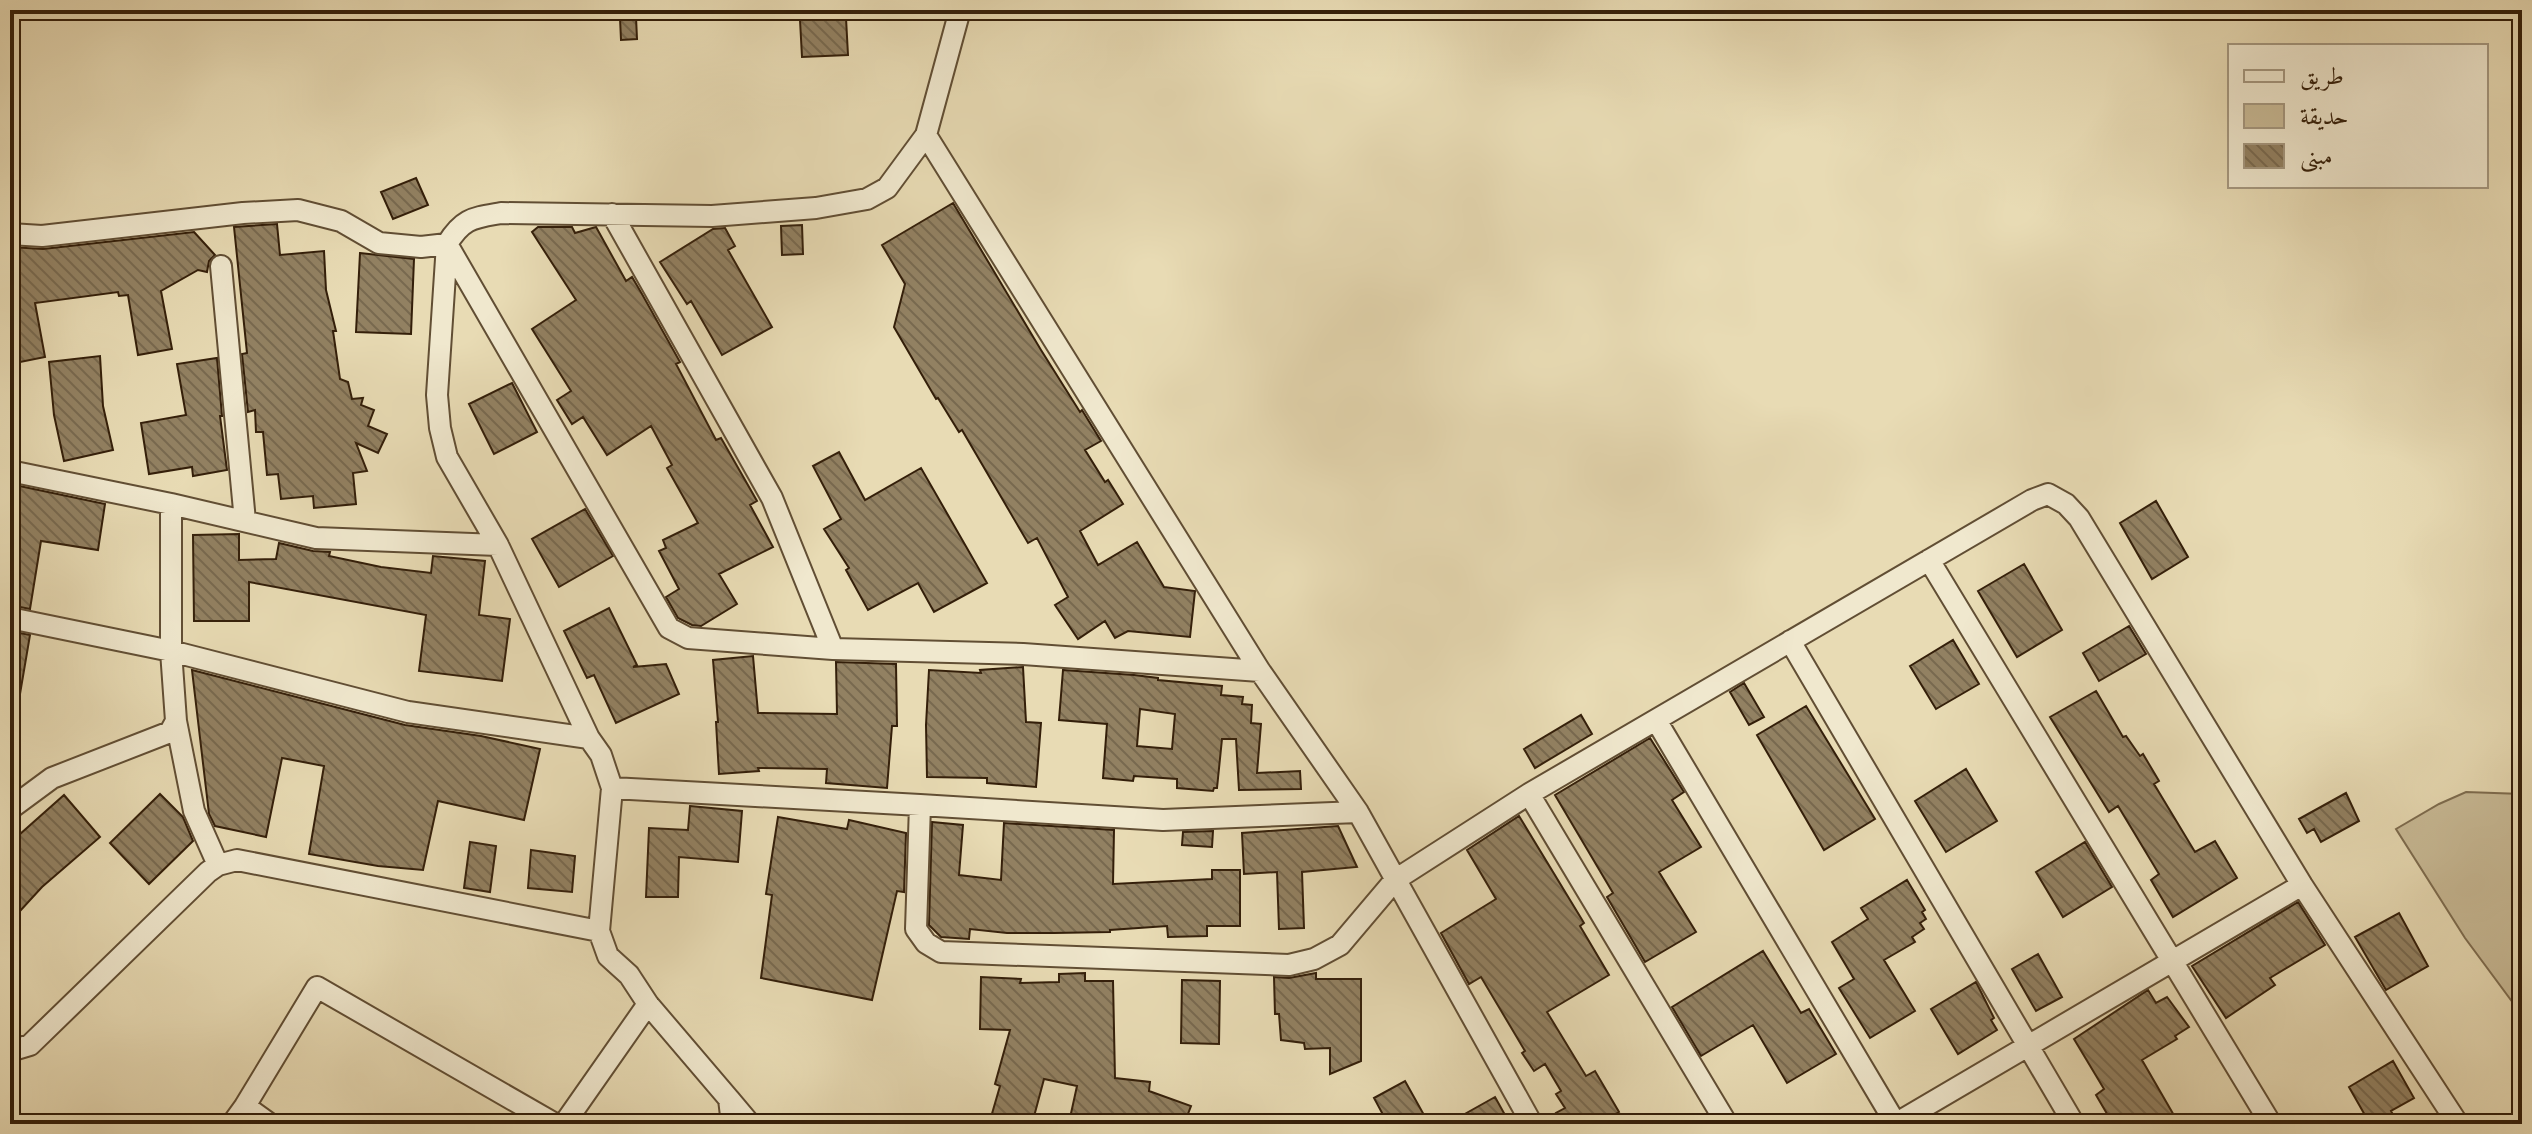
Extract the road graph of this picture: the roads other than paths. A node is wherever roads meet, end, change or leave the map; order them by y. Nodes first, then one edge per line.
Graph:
1 (960, 10) edge
2 (926, 135) junction
3 (612, 214) junction
4 (10, 234) edge
5 (447, 244) junction
6 (221, 266) dead end
7 (10, 471) edge
8 (171, 504) junction
9 (245, 521) junction
10 (498, 545) junction
11 (1929, 560) junction
12 (10, 618) edge
13 (1790, 641) junction
14 (833, 649) junction
15 (171, 651) junction
16 (1260, 671) junction
17 (1656, 720) junction
18 (176, 721) junction
19 (589, 738) junction
20 (612, 788) junction
21 (1529, 794) junction
22 (920, 805) junction
23 (10, 809) edge
24 (1358, 812) junction
25 (218, 865) junction
26 (1395, 880) junction
27 (2302, 885) junction
28 (599, 931) junction
29 (2174, 960) junction
30 (648, 1004) junction
31 (2028, 1046) junction
32 (10, 1051) edge
33 (729, 1099) junction
34 (245, 1106) junction
35 (232, 1124) edge
36 (270, 1124) edge
37 (555, 1124) edge
38 (564, 1124) edge
39 (732, 1124) edge
40 (750, 1124) edge
41 (1532, 1124) edge
42 (1727, 1124) edge
43 (1895, 1124) edge
44 (2074, 1124) edge
45 (2271, 1124) edge
46 (2458, 1124) edge

1 - 2 street
2 - 3 street
2 - 16 street
3 - 5 street
3 - 14 street
4 - 5 street
5 - 10 street
5 - 14 street
6 - 9 street
7 - 8 street
8 - 9 street
8 - 15 street
9 - 10 street
10 - 19 street
11 - 13 street
11 - 27 street
11 - 29 street
12 - 15 street
13 - 17 street
13 - 31 street
14 - 16 street
15 - 18 street
15 - 19 street
16 - 24 street
17 - 21 street
17 - 43 street
18 - 23 street
18 - 25 street
19 - 20 street
20 - 22 street
20 - 28 street
21 - 26 street
21 - 42 street
22 - 24 street
22 - 26 street
24 - 26 street
25 - 28 street
25 - 32 street
26 - 41 street
27 - 29 street
27 - 46 street
28 - 30 street
29 - 31 street
29 - 45 street
30 - 33 street
30 - 38 street
31 - 43 street
31 - 44 street
33 - 39 street
33 - 40 street
34 - 35 street
34 - 36 street
34 - 37 street

